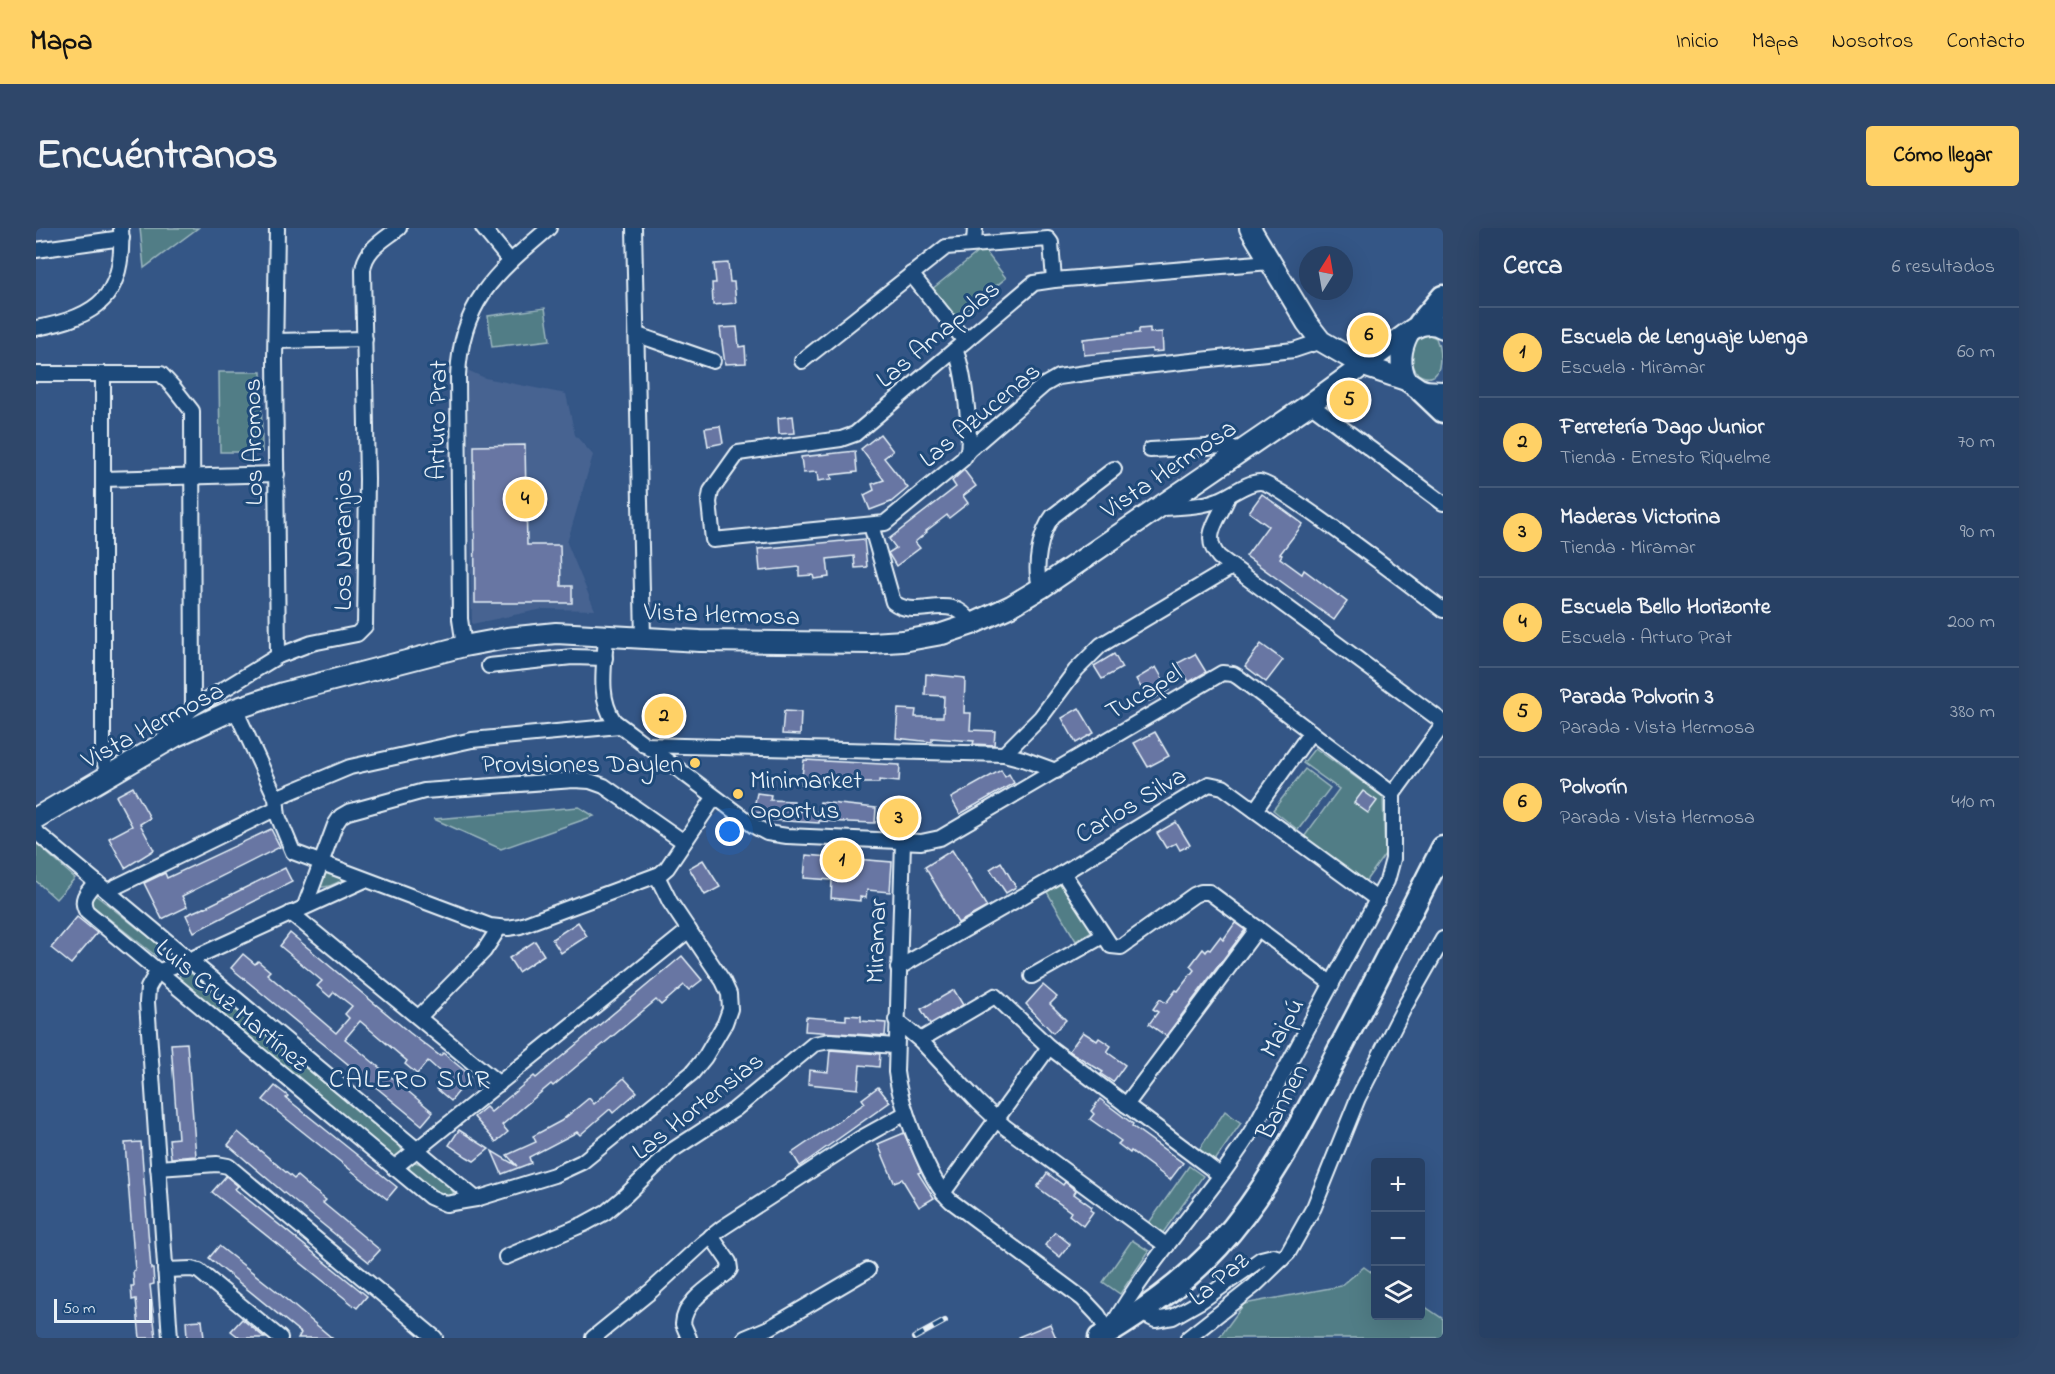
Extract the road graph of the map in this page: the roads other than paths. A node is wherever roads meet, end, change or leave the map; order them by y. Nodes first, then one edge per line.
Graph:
1 (277, 228) edge
2 (399, 228) edge
3 (483, 228) edge
4 (549, 228) edge
5 (634, 228) edge
6 (975, 228) edge
7 (1250, 228) edge
8 (121, 233) edge
9 (974, 243) junction
10 (36, 250) edge
11 (510, 261) junction
12 (1270, 262) junction
13 (911, 274) junction
14 (1054, 280) junction
15 (1443, 297) edge
16 (36, 328) edge
17 (1431, 328) edge
18 (638, 335) junction
19 (365, 339) junction
20 (276, 341) junction
21 (1321, 341) junction
22 (960, 346) junction
23 (713, 361) dead end
24 (802, 361) dead end
25 (1364, 366) junction
26 (36, 374) edge
27 (103, 374) junction
28 (1432, 392) edge
29 (1310, 404) junction
30 (1150, 450) dead end
31 (1242, 450) junction
32 (968, 451) junction
33 (1114, 469) dead end
34 (277, 474) junction
35 (192, 475) junction
36 (103, 479) junction
37 (1228, 497) junction
38 (1443, 502) edge
39 (1158, 508) junction
40 (872, 525) junction
41 (713, 540) joint
42 (1232, 567) junction
43 (1041, 588) junction
44 (1443, 607) edge
45 (972, 624) junction
46 (606, 635) junction
47 (643, 638) junction
48 (464, 646) junction
49 (278, 656) junction
50 (605, 657) junction
51 (489, 666) dead end
52 (193, 708) junction
53 (235, 709) junction
54 (1443, 723) edge
55 (619, 726) junction
56 (1311, 732) junction
57 (161, 745) junction
58 (644, 745) junction
59 (1004, 754) junction
60 (1056, 771) junction
61 (108, 776) junction
62 (1393, 794) junction
63 (714, 798) junction
64 (276, 803) junction
65 (1255, 810) junction
66 (36, 818) edge
67 (36, 832) edge
68 (684, 842) junction
69 (903, 842) junction
70 (1443, 848) edge
71 (321, 863) junction
72 (1063, 873) junction
73 (657, 876) junction
74 (365, 880) junction
75 (101, 886) junction
76 (1378, 900) junction
77 (304, 906) junction
78 (291, 913) junction
79 (499, 928) junction
80 (1258, 928) junction
81 (689, 930) junction
82 (1103, 936) junction
83 (1443, 939) edge
84 (189, 960) junction
85 (898, 968) junction
86 (157, 972) junction
87 (1032, 976) dead end
88 (1332, 984) junction
89 (419, 1017) junction
90 (896, 1020) junction
91 (920, 1040) junction
92 (895, 1046) junction
93 (1049, 1047) junction
94 (499, 1084) junction
95 (1126, 1105) junction
96 (906, 1113) junction
97 (996, 1119) junction
98 (416, 1150) junction
99 (158, 1168) junction
100 (394, 1168) junction
101 (1220, 1175) junction
102 (942, 1192) junction
103 (476, 1199) junction
104 (711, 1236) junction
105 (1167, 1246) junction
106 (506, 1257) dead end
107 (1282, 1259) junction
108 (165, 1270) junction
109 (868, 1270) dead end
110 (1141, 1313) junction
111 (1104, 1335) edge
112 (170, 1338) edge
113 (280, 1338) edge
114 (435, 1338) edge
115 (593, 1338) edge
116 (689, 1338) edge
117 (745, 1338) edge
118 (1188, 1338) edge

1 - 20 street, Los Aromos
2 - 19 street, Los Naranjos
3 - 11 street
4 - 11 street, Arturo Prat
5 - 18 street
6 - 9 street
7 - 12 main road
8 - 10 street
8 - 16 street
9 - 13 street
9 - 14 street
11 - 48 street, Arturo Prat
12 - 14 street, Las Amapolas
12 - 21 main road
13 - 22 street
13 - 24 street
14 - 22 street, Las Amapolas
15 - 17 main road
17 - 25 main road, Vista Hermosa
17 - 28 main road
18 - 23 street
18 - 47 street
19 - 20 street
19 - 49 street, Los Naranjos
20 - 34 street, Los Aromos
21 - 25 main road
21 - 32 street, Las Azucenas
22 - 32 street
22 - 41 street, Las Amapolas
25 - 28 main road
25 - 29 main road, Vista Hermosa
26 - 27 street
27 - 35 street
27 - 36 street
29 - 31 main road, Vista Hermosa
29 - 38 street
30 - 31 street
31 - 39 main road, Vista Hermosa
32 - 40 street, Las Azucenas
33 - 43 street
34 - 35 street
34 - 49 street, Los Aromos
35 - 36 street
35 - 52 street
36 - 61 street
37 - 39 street
37 - 42 street
37 - 44 street
39 - 43 main road, Vista Hermosa
40 - 41 street, Las Azucenas
40 - 45 street
42 - 54 street
42 - 59 street
43 - 45 main road, Vista Hermosa
45 - 47 main road, Vista Hermosa
46 - 47 main road, Vista Hermosa
46 - 48 main road, Vista Hermosa
46 - 50 street
48 - 53 main road, Vista Hermosa
49 - 52 street, Los Naranjos
50 - 51 street
50 - 55 street
52 - 57 street, Los Naranjos
53 - 57 main road, Vista Hermosa
53 - 64 street
54 - 62 street
55 - 58 street
55 - 64 street
56 - 60 street, Tucapel
56 - 62 street, Tucapel
56 - 65 street
57 - 61 main road, Vista Hermosa
58 - 59 street
58 - 63 street
59 - 60 street
60 - 69 street, Tucapel
61 - 66 main road, Vista Hermosa
62 - 76 street, Maipú
63 - 68 street
63 - 69 street
64 - 71 street
64 - 75 street
65 - 72 street, Carlos Silva
65 - 76 street, Carlos Silva
67 - 75 street, Luis Cruz Martínez
68 - 71 street
68 - 73 street
69 - 85 street, Miramar
70 - 110 main road, Bannen
71 - 74 street
71 - 77 street
72 - 82 street
72 - 85 street, Carlos Silva
73 - 79 street
73 - 81 street
74 - 77 street
74 - 79 street
75 - 84 street, Luis Cruz Martínez
75 - 86 street, Luis Cruz Martínez
76 - 88 street, Maipú
77 - 78 street
78 - 84 street
78 - 89 street
79 - 89 street
80 - 82 street
80 - 88 street
80 - 95 street
81 - 94 street
81 - 103 street
82 - 87 street
83 - 107 street, La Paz
84 - 86 street
84 - 98 street, Luis Cruz Martínez
85 - 90 street, Miramar
86 - 99 street
86 - 100 street, Luis Cruz Martínez
88 - 101 street, Maipú
89 - 94 street
90 - 91 street
90 - 92 street, Miramar
91 - 93 street
91 - 97 street
92 - 96 street, Miramar
92 - 106 street, Las Hortensias
93 - 95 street
93 - 97 street
94 - 98 street
95 - 101 street
96 - 102 street, Miramar
96 - 104 street
97 - 102 street
97 - 105 street
98 - 100 street
98 - 103 street, Luis Cruz Martínez
99 - 108 street
99 - 114 street
100 - 103 street, Luis Cruz Martínez
101 - 105 street, Maipú
102 - 111 street, Miramar
104 - 115 street
104 - 116 street
105 - 111 street, Maipú
107 - 110 street
107 - 118 street, La Paz
108 - 112 street
108 - 113 street
109 - 117 street
110 - 111 main road, Bannen

